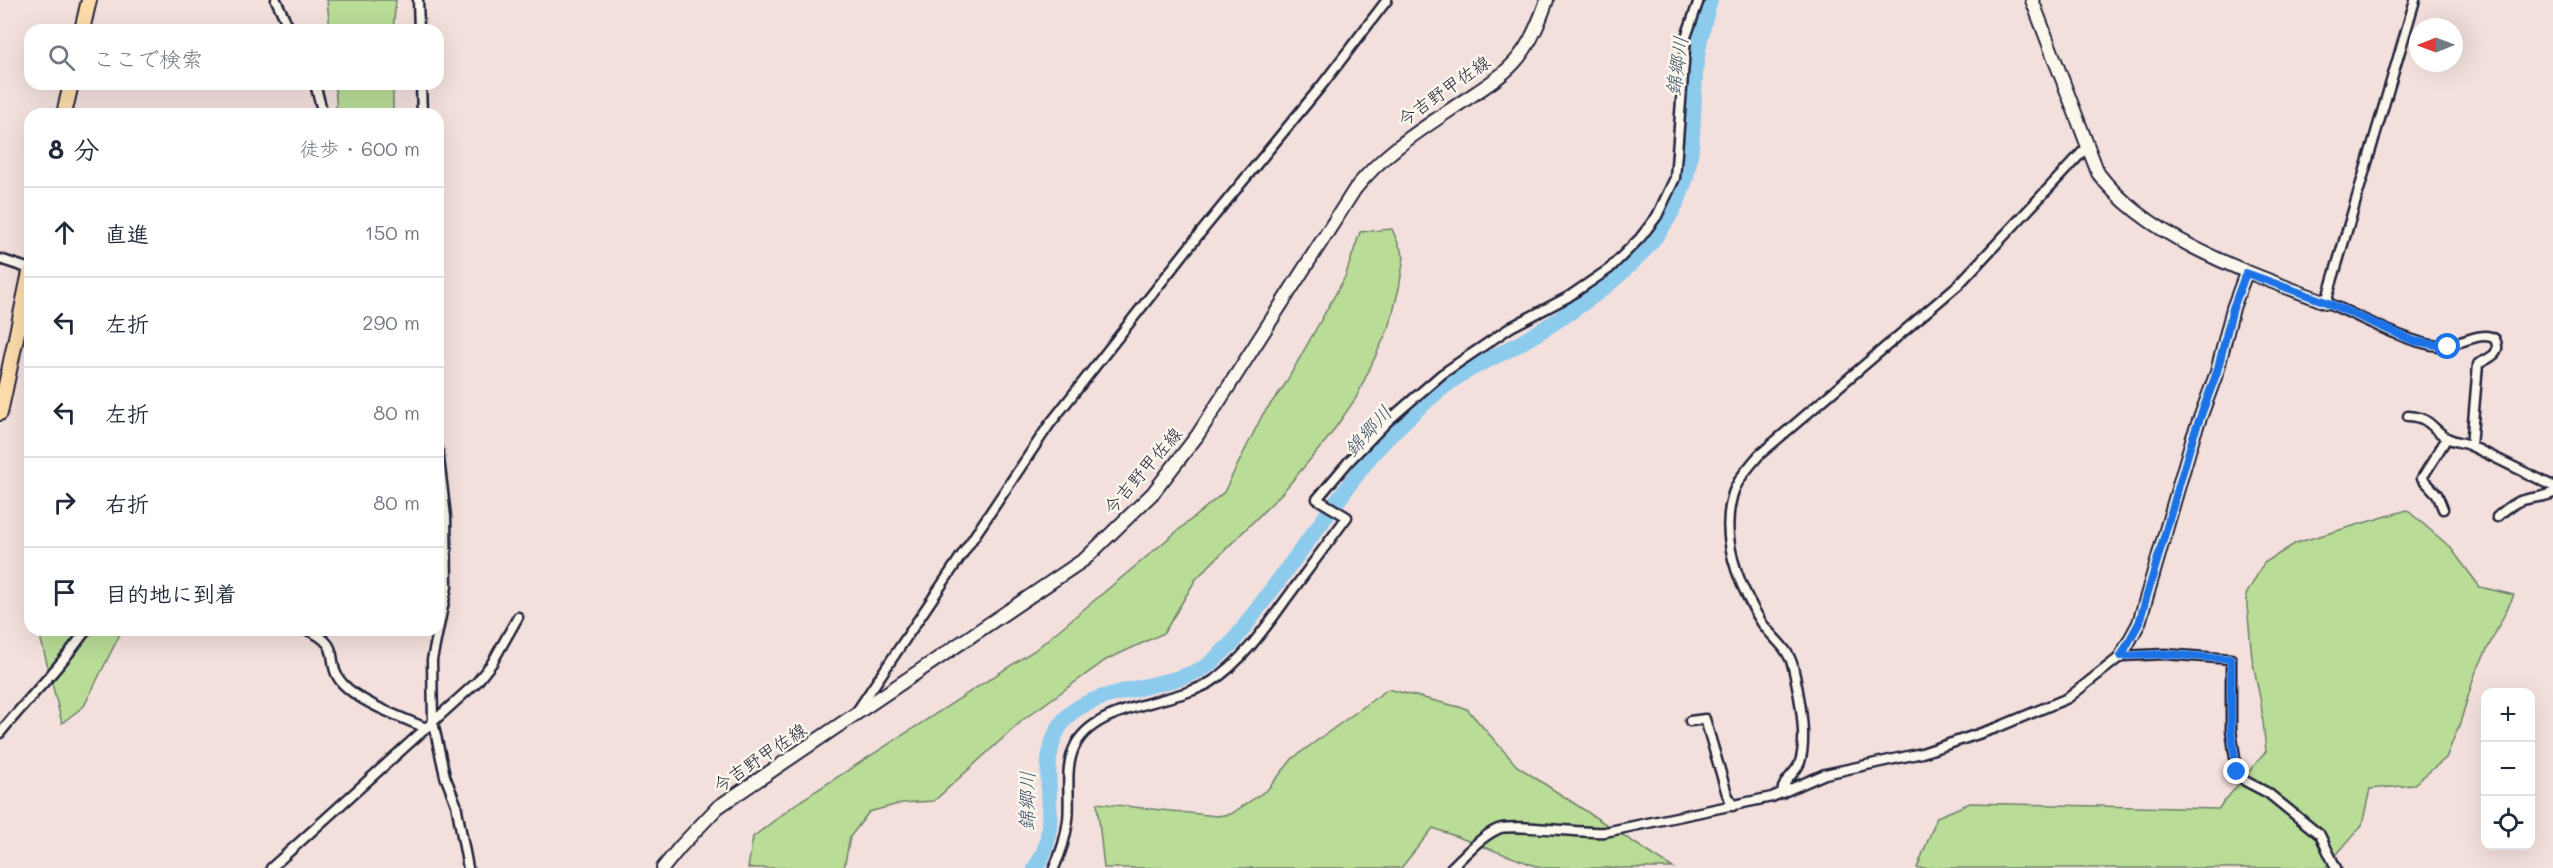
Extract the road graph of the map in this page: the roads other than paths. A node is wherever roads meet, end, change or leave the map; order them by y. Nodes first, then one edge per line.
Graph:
1 (89, 0) edge
2 (276, 0) edge
3 (418, 0) edge
4 (1387, 0) edge
5 (1547, 0) edge
6 (1699, 0) edge
7 (2032, 0) edge
8 (2415, 0) edge
9 (83, 24) edge
10 (287, 24) edge
11 (419, 24) edge
12 (70, 90) edge
13 (317, 90) edge
14 (421, 90) edge
15 (65, 108) edge
16 (321, 108) edge
17 (422, 108) edge
18 (2088, 146) junction
19 (0, 259) edge
20 (24, 269) edge
21 (2246, 273) junction
22 (24, 299) edge
23 (2326, 302) junction
24 (0, 413) edge
25 (2408, 416) dead end
26 (2447, 438) junction
27 (2471, 446) junction
28 (2553, 486) edge
29 (2553, 493) edge
30 (444, 500) edge
31 (2443, 509) dead end
32 (2497, 517) dead end
33 (444, 602) edge
34 (518, 617) dead end
35 (82, 636) edge
36 (322, 636) edge
37 (437, 636) edge
38 (2121, 656) junction
39 (853, 716) junction
40 (1690, 721) dead end
41 (429, 725) junction
42 (0, 733) edge
43 (1782, 793) junction
44 (1733, 806) junction
45 (271, 868) edge
46 (468, 868) edge
47 (663, 868) edge
48 (1054, 868) edge
49 (1451, 868) edge
50 (2336, 868) edge

1 - 9 main road
2 - 10 street
3 - 11 street
4 - 39 street
5 - 39 main road, 今吉野甲佐線
6 - 48 street
7 - 18 main road
8 - 23 street
12 - 15 main road
13 - 16 street
14 - 17 street
18 - 21 main road
18 - 43 street
19 - 20 street
21 - 23 main road
21 - 38 main road
22 - 24 main road
23 - 27 street
25 - 26 street
26 - 27 street
26 - 31 street
27 - 28 street
29 - 32 street
30 - 33 street
34 - 41 street
35 - 42 street
36 - 41 street
37 - 41 street
38 - 43 street
38 - 50 street
39 - 47 main road, 今吉野甲佐線
40 - 44 street
41 - 45 street
41 - 46 street
43 - 44 street
44 - 49 street

